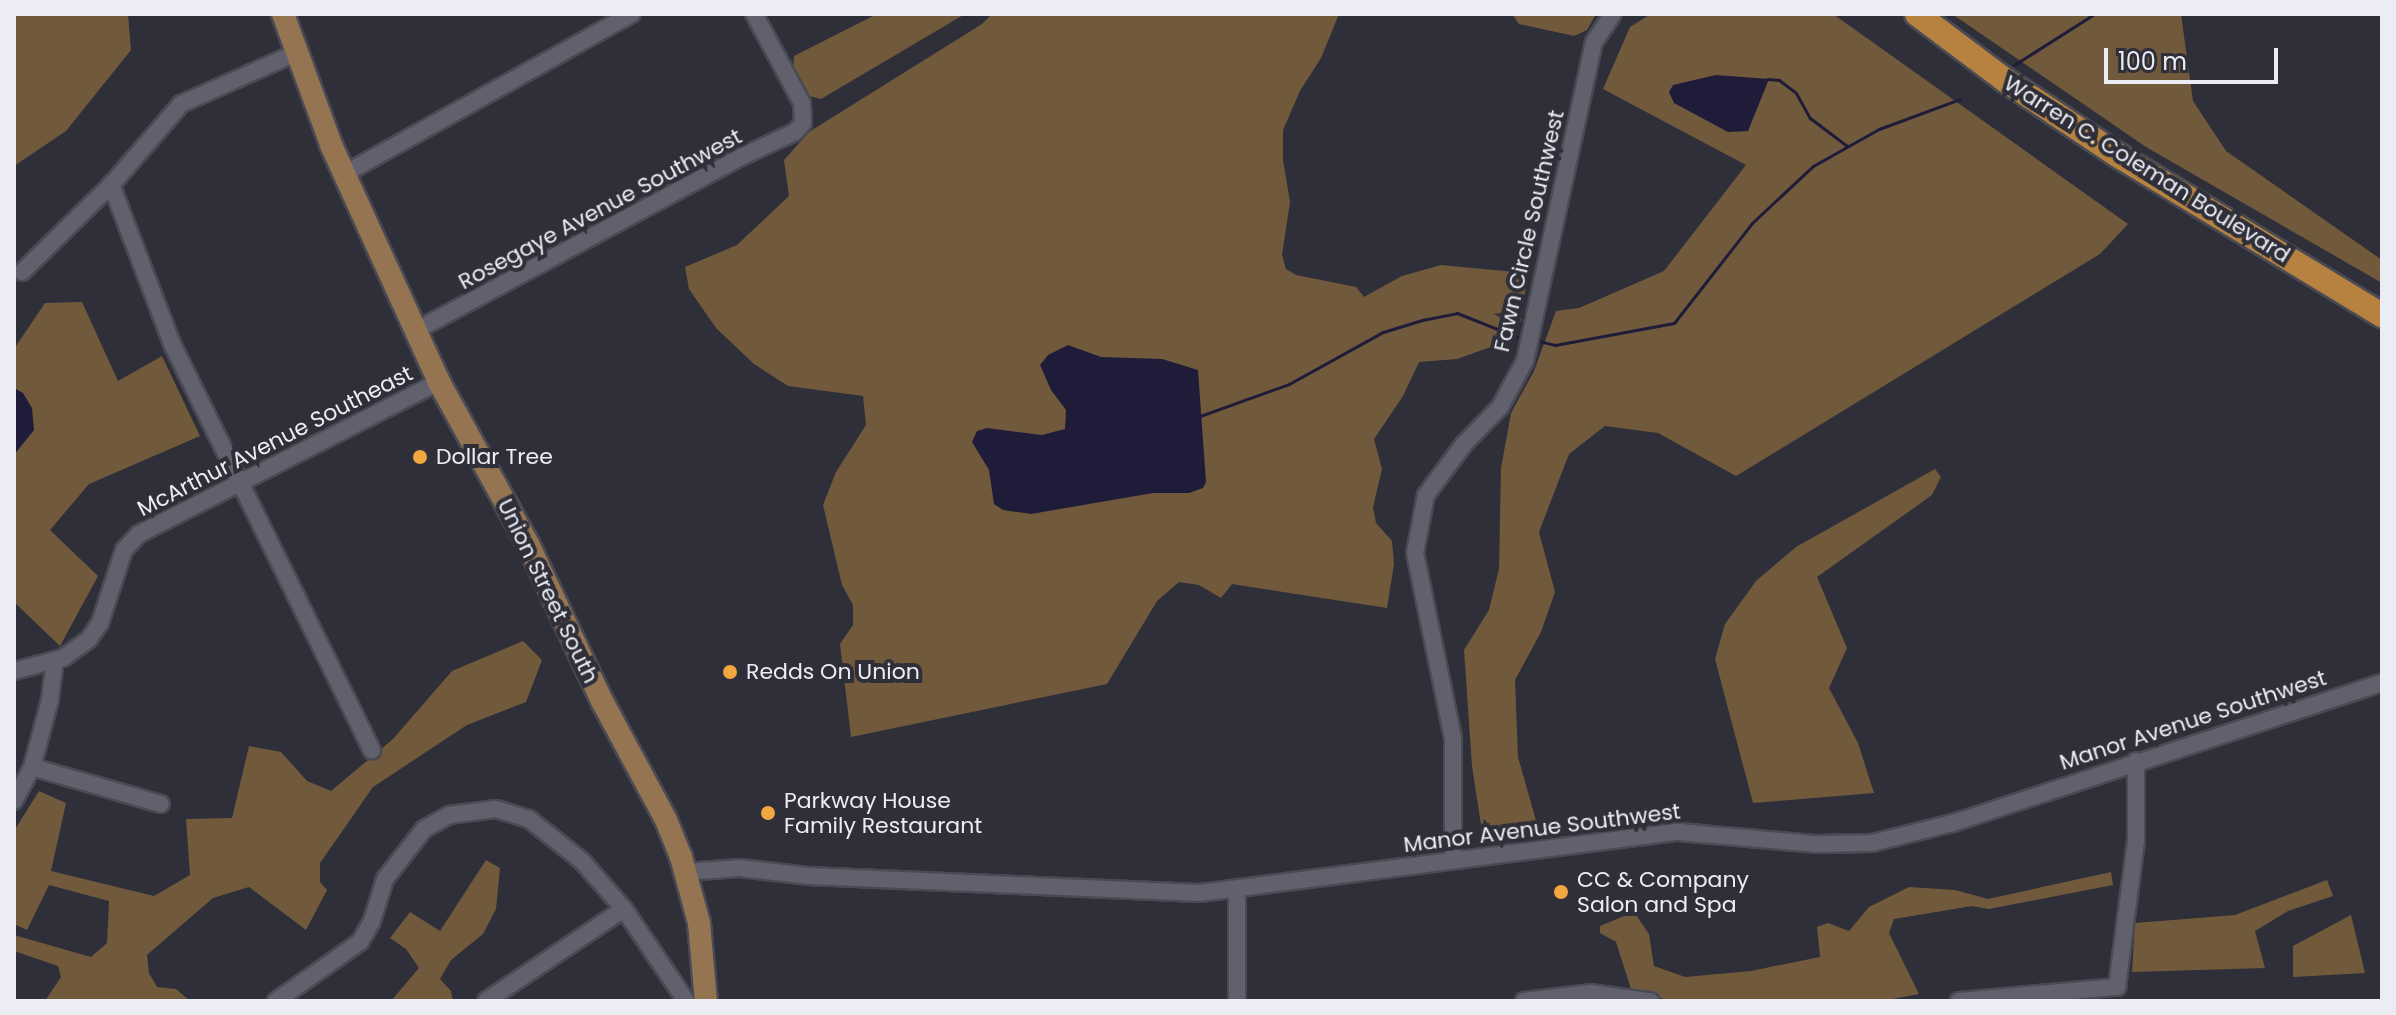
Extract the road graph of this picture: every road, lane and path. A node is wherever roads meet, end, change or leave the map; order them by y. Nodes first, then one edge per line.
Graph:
1 (283, 14) edge
2 (631, 14) edge
3 (754, 14) edge
4 (1613, 14) edge
5 (1917, 14) edge
6 (298, 52) junction
7 (344, 174) junction
8 (111, 184) junction
9 (22, 272) dead end
10 (2382, 315) edge
11 (415, 331) junction
12 (439, 382) junction
13 (238, 484) junction
14 (55, 661) junction
15 (14, 671) edge
16 (2382, 683) edge
17 (372, 751) dead end
18 (2136, 761) junction
19 (32, 767) junction
20 (14, 801) edge
21 (161, 804) dead end
22 (1453, 860) junction
23 (685, 872) junction
24 (1237, 890) junction
25 (624, 909) junction
26 (276, 1001) edge
27 (486, 1001) edge
28 (686, 1001) edge
29 (706, 1001) edge
30 (1237, 1001) edge
31 (1524, 1001) edge
32 (1650, 1001) edge
33 (1959, 1001) edge

1 - 6 main road, Union Street South
2 - 7 street
3 - 11 street, Rosegaye Avenue Southwest
4 - 22 street, Fawn Circle Southwest
5 - 10 highway, Warren C. Coleman Boulevard
6 - 7 main road, Union Street South
6 - 8 street
7 - 11 main road, Union Street South
8 - 9 street
8 - 13 street
11 - 12 main road, Union Street South
12 - 13 street, McArthur Avenue Southeast
12 - 23 main road, Union Street South
13 - 14 street, McArthur Avenue Southeast
13 - 17 street
14 - 15 street, McArthur Avenue Southeast
14 - 19 street
16 - 18 street, Manor Avenue Southwest
18 - 22 street, Manor Avenue Southwest
18 - 33 street
19 - 20 street
19 - 21 street
22 - 24 street, Manor Avenue Southwest
23 - 24 street, Manor Avenue Southwest
23 - 29 main road, Union Street South
24 - 30 street
25 - 26 street
25 - 27 street
25 - 28 street
31 - 32 street

